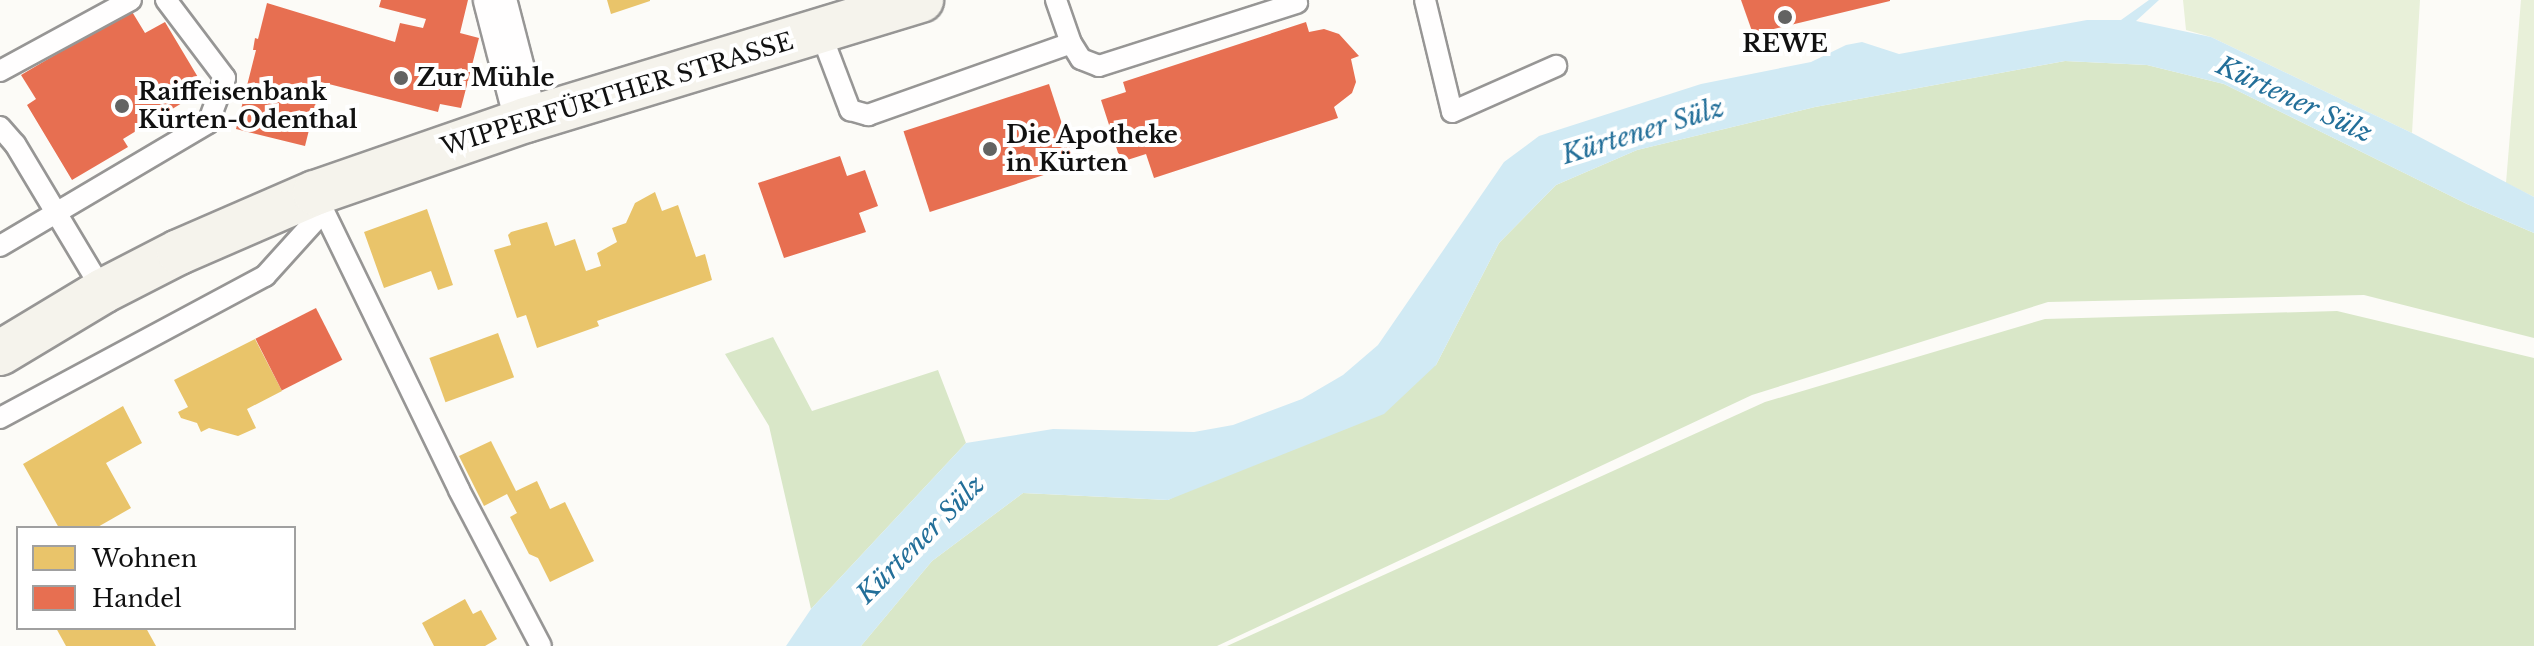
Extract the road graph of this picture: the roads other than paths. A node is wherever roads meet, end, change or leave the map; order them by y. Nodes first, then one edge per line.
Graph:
1 (131, 0) edge
2 (166, 0) edge
3 (495, 0) edge
4 (921, 0) edge
5 (1056, 0) edge
6 (1425, 0) edge
7 (1297, 3) dead end
8 (820, 31) junction
9 (1071, 43) junction
10 (1556, 66) dead end
11 (0, 71) edge
12 (526, 120) junction
13 (0, 127) edge
14 (319, 203) junction
15 (56, 213) junction
16 (0, 246) edge
17 (103, 291) junction
18 (0, 353) edge
19 (0, 418) edge
20 (541, 646) edge

1 - 11 lane
2 - 15 lane
3 - 12 street
4 - 8 main road, WIPPERFÜRTHER STRASSE
5 - 9 lane
6 - 10 lane
7 - 9 lane
8 - 9 lane
8 - 12 main road, WIPPERFÜRTHER STRASSE
12 - 14 main road, WIPPERFÜRTHER STRASSE
13 - 15 lane
14 - 17 main road, WIPPERFÜRTHER STRASSE
14 - 19 lane, WIPPERFÜRTHER STRASSE
14 - 20 lane
15 - 16 lane
15 - 17 lane
17 - 18 main road, WIPPERFÜRTHER STRASSE

